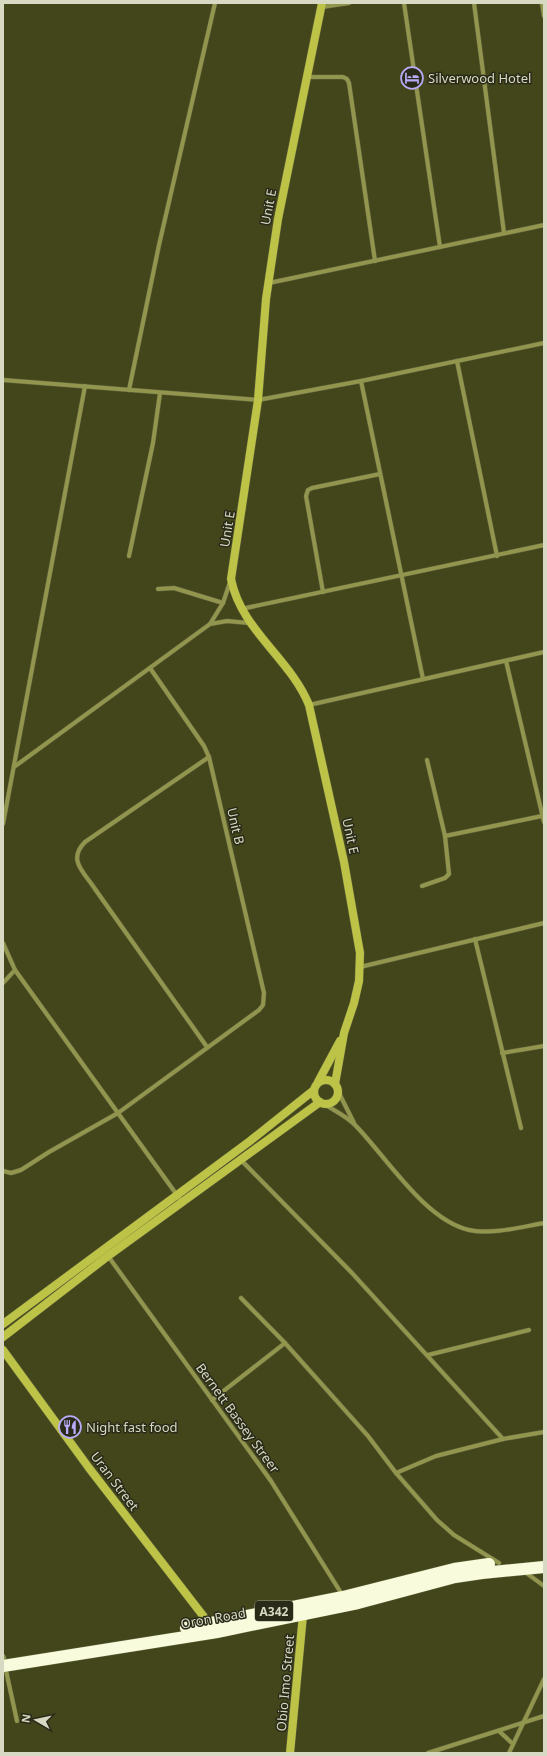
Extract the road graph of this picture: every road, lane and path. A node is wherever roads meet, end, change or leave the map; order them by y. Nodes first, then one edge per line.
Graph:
1 (215, 3) edge
2 (349, 3) edge
3 (404, 3) edge
4 (474, 3) edge
5 (542, 3) edge
6 (322, 5) edge
7 (544, 16) edge
8 (306, 77) junction
9 (544, 225) edge
10 (504, 233) junction
11 (440, 247) junction
12 (375, 261) junction
13 (268, 283) junction
14 (544, 343) edge
15 (457, 361) junction
16 (3, 380) edge
17 (361, 382) junction
18 (85, 386) junction
19 (129, 390) junction
20 (160, 393) junction
21 (258, 400) junction
22 (380, 474) junction
23 (544, 545) edge
24 (129, 556) dead end
25 (497, 556) junction
26 (402, 576) junction
27 (231, 579) junction
28 (158, 589) dead end
29 (323, 592) junction
30 (223, 602) junction
31 (241, 609) junction
32 (249, 623) junction
33 (210, 624) junction
34 (544, 652) edge
35 (506, 661) junction
36 (150, 668) junction
37 (423, 679) junction
38 (309, 705) junction
39 (209, 757) junction
40 (427, 760) dead end
41 (14, 767) junction
42 (542, 816) junction
43 (544, 822) edge
44 (3, 824) edge
45 (446, 836) junction
46 (422, 886) dead end
47 (544, 923) edge
48 (475, 939) junction
49 (3, 943) edge
50 (360, 967) junction
51 (15, 970) junction
52 (3, 983) edge
53 (344, 1033) junction
54 (544, 1046) edge
55 (207, 1047) junction
56 (502, 1053) junction
57 (318, 1082) junction
58 (336, 1088) junction
59 (314, 1090) junction
60 (322, 1103) junction
61 (118, 1113) junction
62 (356, 1126) junction
63 (521, 1128) dead end
64 (240, 1159) junction
65 (3, 1171) edge
66 (177, 1194) junction
67 (182, 1202) junction
68 (544, 1223) edge
69 (108, 1256) junction
70 (241, 1298) dead end
71 (3, 1324) edge
72 (529, 1330) dead end
73 (3, 1337) edge
74 (285, 1343) junction
75 (3, 1350) edge
76 (428, 1355) junction
77 (212, 1400) junction
78 (544, 1432) edge
79 (503, 1439) junction
80 (396, 1473) junction
81 (544, 1560) edge
82 (499, 1564) junction
83 (544, 1567) edge
84 (522, 1569) junction
85 (544, 1586) edge
86 (343, 1597) junction
87 (304, 1615) junction
88 (214, 1628) junction
89 (4, 1661) edge
90 (544, 1679) edge
91 (544, 1716) edge
92 (17, 1721) dead end
93 (523, 1722) junction
94 (499, 1731) junction
95 (513, 1744) junction
96 (290, 1753) edge
97 (428, 1753) edge
98 (509, 1753) edge

1 - 19 street
2 - 6 street
3 - 11 street
4 - 10 street
5 - 7 street
6 - 8 street, Unit E
8 - 12 street
8 - 13 street, Unit E
9 - 10 street
10 - 11 street
11 - 12 street
12 - 13 street
13 - 21 street, Unit E
14 - 15 street
15 - 17 street
15 - 25 street
16 - 18 street
17 - 21 street
17 - 22 street
18 - 19 street
18 - 41 street
19 - 20 street
20 - 21 street
20 - 24 street
21 - 27 street, Unit E
22 - 26 street
22 - 29 street
23 - 25 street
25 - 26 street
26 - 29 street
26 - 37 street
27 - 30 street
27 - 31 street, Unit E
28 - 30 street
29 - 31 street
30 - 33 street
31 - 32 street, Unit E
32 - 33 street
32 - 38 street, Unit E
33 - 36 street
34 - 35 street
35 - 37 street
35 - 42 street
36 - 39 street, Unit B
36 - 41 street
37 - 38 street
38 - 50 street, Unit E
39 - 55 street, Unit B
39 - 55 street
40 - 45 street
41 - 44 street
42 - 43 street
42 - 45 street
45 - 46 street
47 - 48 street
48 - 50 street
48 - 56 street
49 - 51 street
50 - 53 street, Unit E
51 - 52 street
51 - 61 street
53 - 57 street
53 - 58 street
54 - 56 street
55 - 61 street
56 - 63 street
57 - 58 street
57 - 59 street
58 - 60 street
58 - 62 street
59 - 60 street
59 - 66 street
60 - 62 street
60 - 64 street
61 - 65 street
61 - 66 street
62 - 68 street
64 - 67 street
64 - 76 street
66 - 67 street
66 - 71 street
67 - 69 street
69 - 73 street
69 - 77 street, Bernett Bassey Streer
70 - 74 street
72 - 76 street
74 - 77 street
74 - 80 street
75 - 88 street, Uran Street
76 - 79 street
77 - 86 street, Bernett Bassey Streer
78 - 79 street
79 - 80 street
80 - 82 street
81 - 82 highway, Oron Road / A342
82 - 86 highway, Oron Road / A342
83 - 84 highway, Oron Road / A342
84 - 85 street
84 - 87 highway, Oron Road / A342
86 - 88 highway, Oron Road / A342
87 - 88 highway, Oron Road / A342
87 - 96 street, Obio Imo Street
88 - 89 highway, Oron Road / A342
89 - 92 street
90 - 93 street
91 - 93 street
93 - 94 street
93 - 95 street
94 - 95 street
94 - 97 street
95 - 98 street

